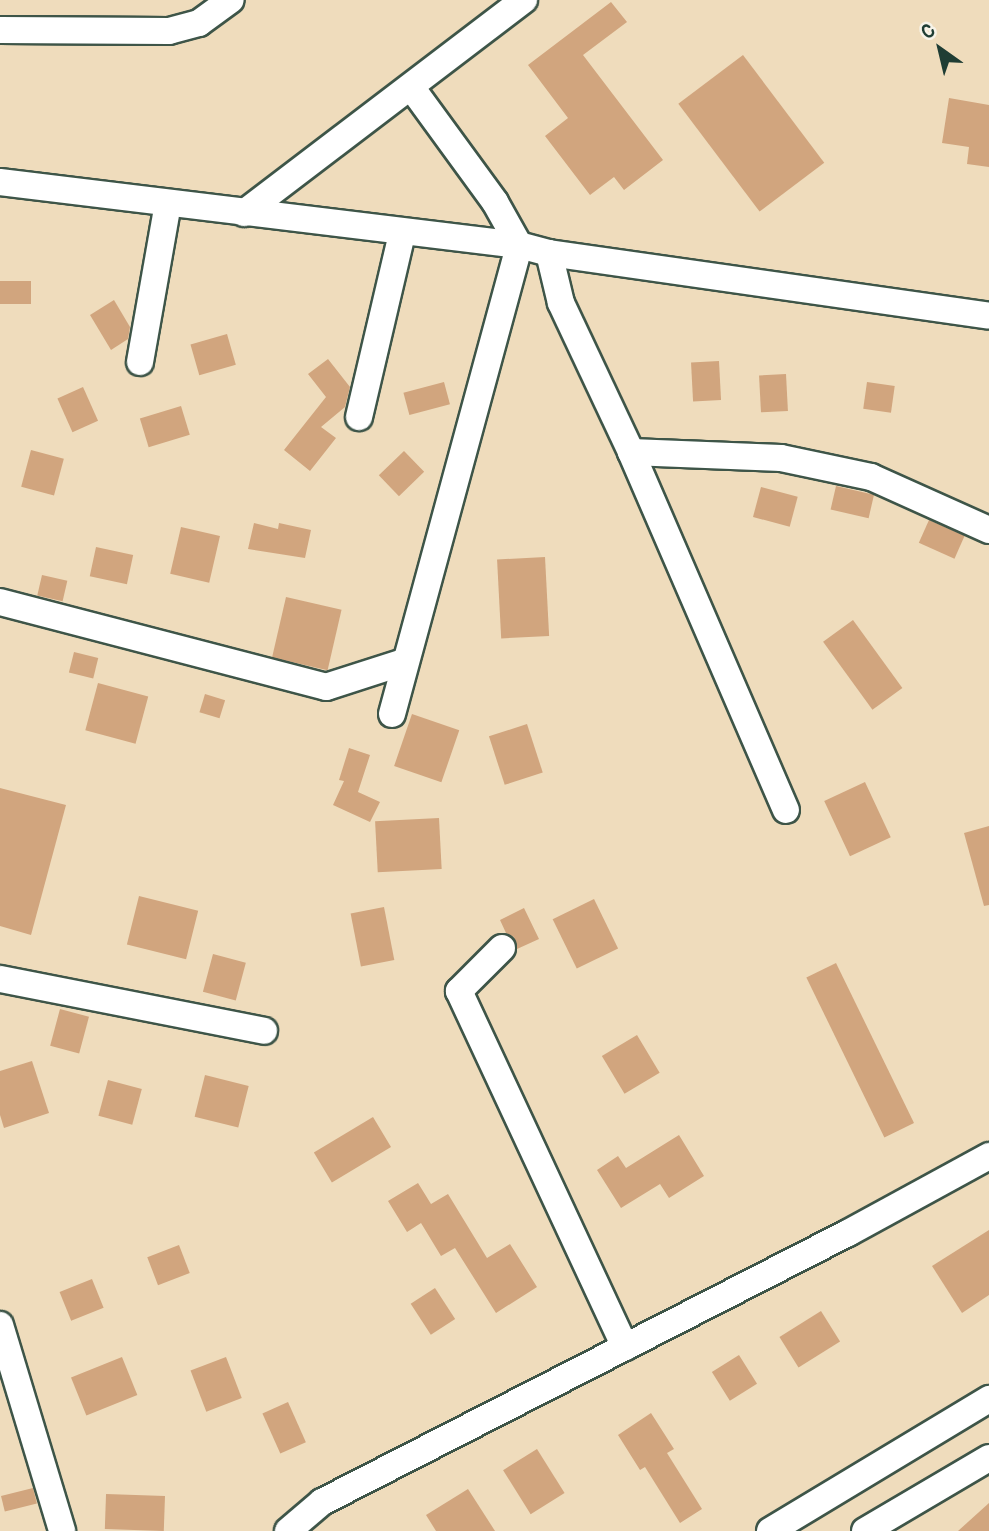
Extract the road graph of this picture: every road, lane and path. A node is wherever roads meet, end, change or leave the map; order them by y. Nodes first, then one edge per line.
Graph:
1 (231, 0) edge
2 (524, 0) edge
3 (0, 30) edge
4 (412, 88) junction
5 (0, 183) edge
6 (168, 204) junction
7 (244, 213) junction
8 (402, 233) junction
9 (519, 245) junction
10 (549, 253) junction
11 (989, 316) edge
12 (140, 362) dead end
13 (359, 417) dead end
14 (631, 452) junction
15 (989, 530) edge
16 (0, 603) edge
17 (404, 662) junction
18 (391, 714) dead end
19 (786, 810) dead end
20 (502, 948) dead end
21 (0, 979) edge
22 (264, 1031) dead end
23 (989, 1156) edge
24 (0, 1325) edge
25 (625, 1347) junction
26 (989, 1399) edge
27 (989, 1458) edge
28 (788, 1526) edge
29 (62, 1531) edge
30 (288, 1531) edge
31 (865, 1531) edge

1 - 3 street
2 - 4 street
4 - 7 street
4 - 9 street
5 - 6 street
6 - 7 street
6 - 12 street
7 - 8 street
8 - 9 street
8 - 13 street
9 - 10 street
9 - 17 street
10 - 11 street
10 - 14 street
14 - 15 street
14 - 19 street
16 - 17 street
17 - 18 street
20 - 25 street
21 - 22 street
23 - 25 street
24 - 29 street
25 - 30 street
26 - 28 street
27 - 31 street

